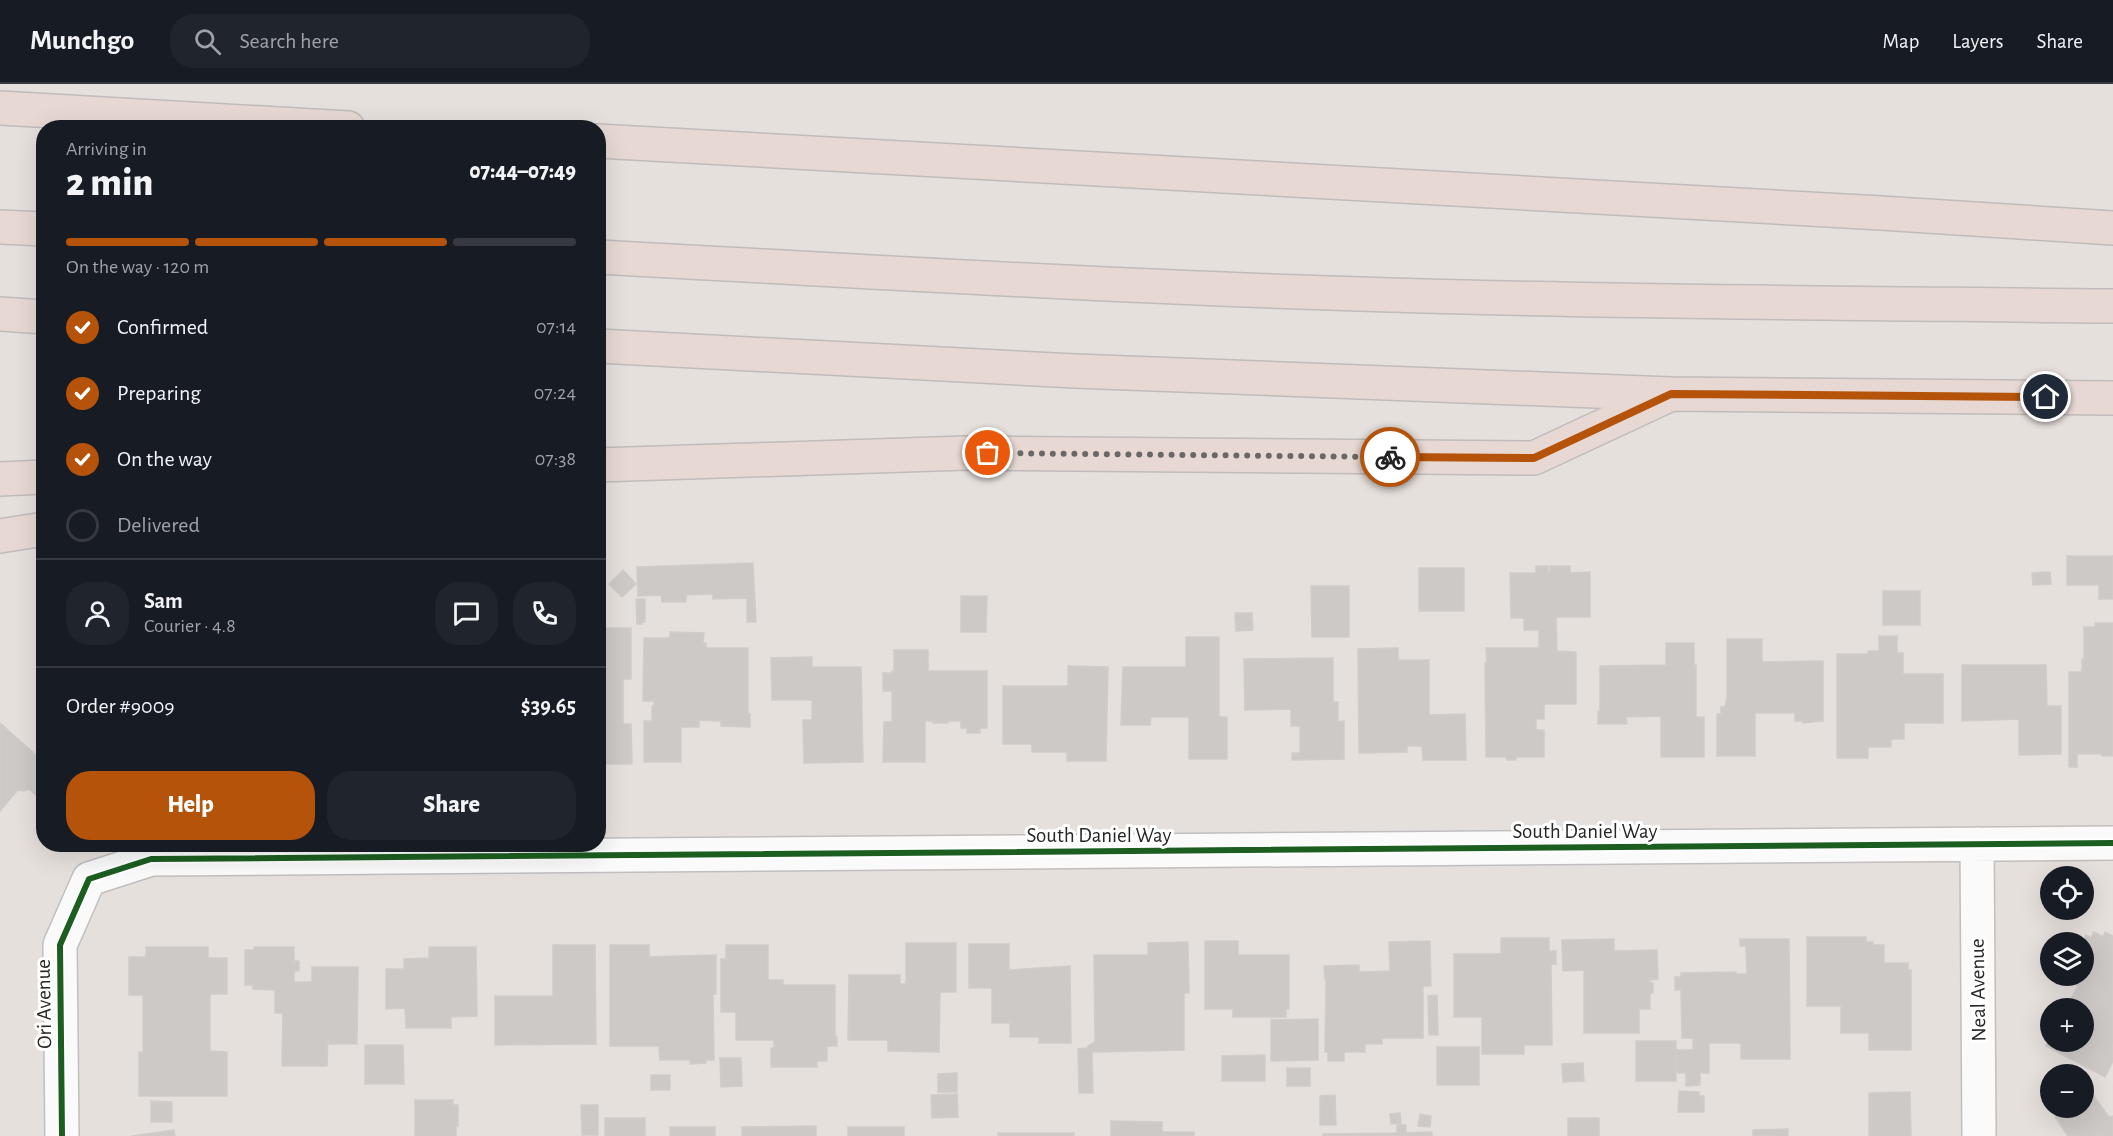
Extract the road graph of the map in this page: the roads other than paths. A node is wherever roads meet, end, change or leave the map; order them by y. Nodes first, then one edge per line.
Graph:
1 (0, 108) edge
2 (209, 120) edge
3 (606, 141) edge
4 (0, 227) edge
5 (2113, 228) edge
6 (36, 229) edge
7 (606, 257) edge
8 (2113, 306) edge
9 (0, 314) edge
10 (36, 316) edge
11 (606, 346) edge
12 (1671, 394) junction
13 (2113, 398) edge
14 (606, 465) edge
15 (36, 477) edge
16 (0, 479) edge
17 (36, 530) edge
18 (0, 536) edge
19 (2113, 843) edge
20 (1977, 844) junction
21 (89, 879) joint
22 (62, 1136) edge
23 (1979, 1136) edge

1 - 2 highway
3 - 5 highway
4 - 6 highway
7 - 8 highway
9 - 10 highway
11 - 12 highway
12 - 13 highway
12 - 14 highway
15 - 16 highway
17 - 18 highway
19 - 20 street, South Daniel Way
20 - 21 street, South Daniel Way
20 - 23 street, Neal Avenue
21 - 22 street, Ori Avenue

